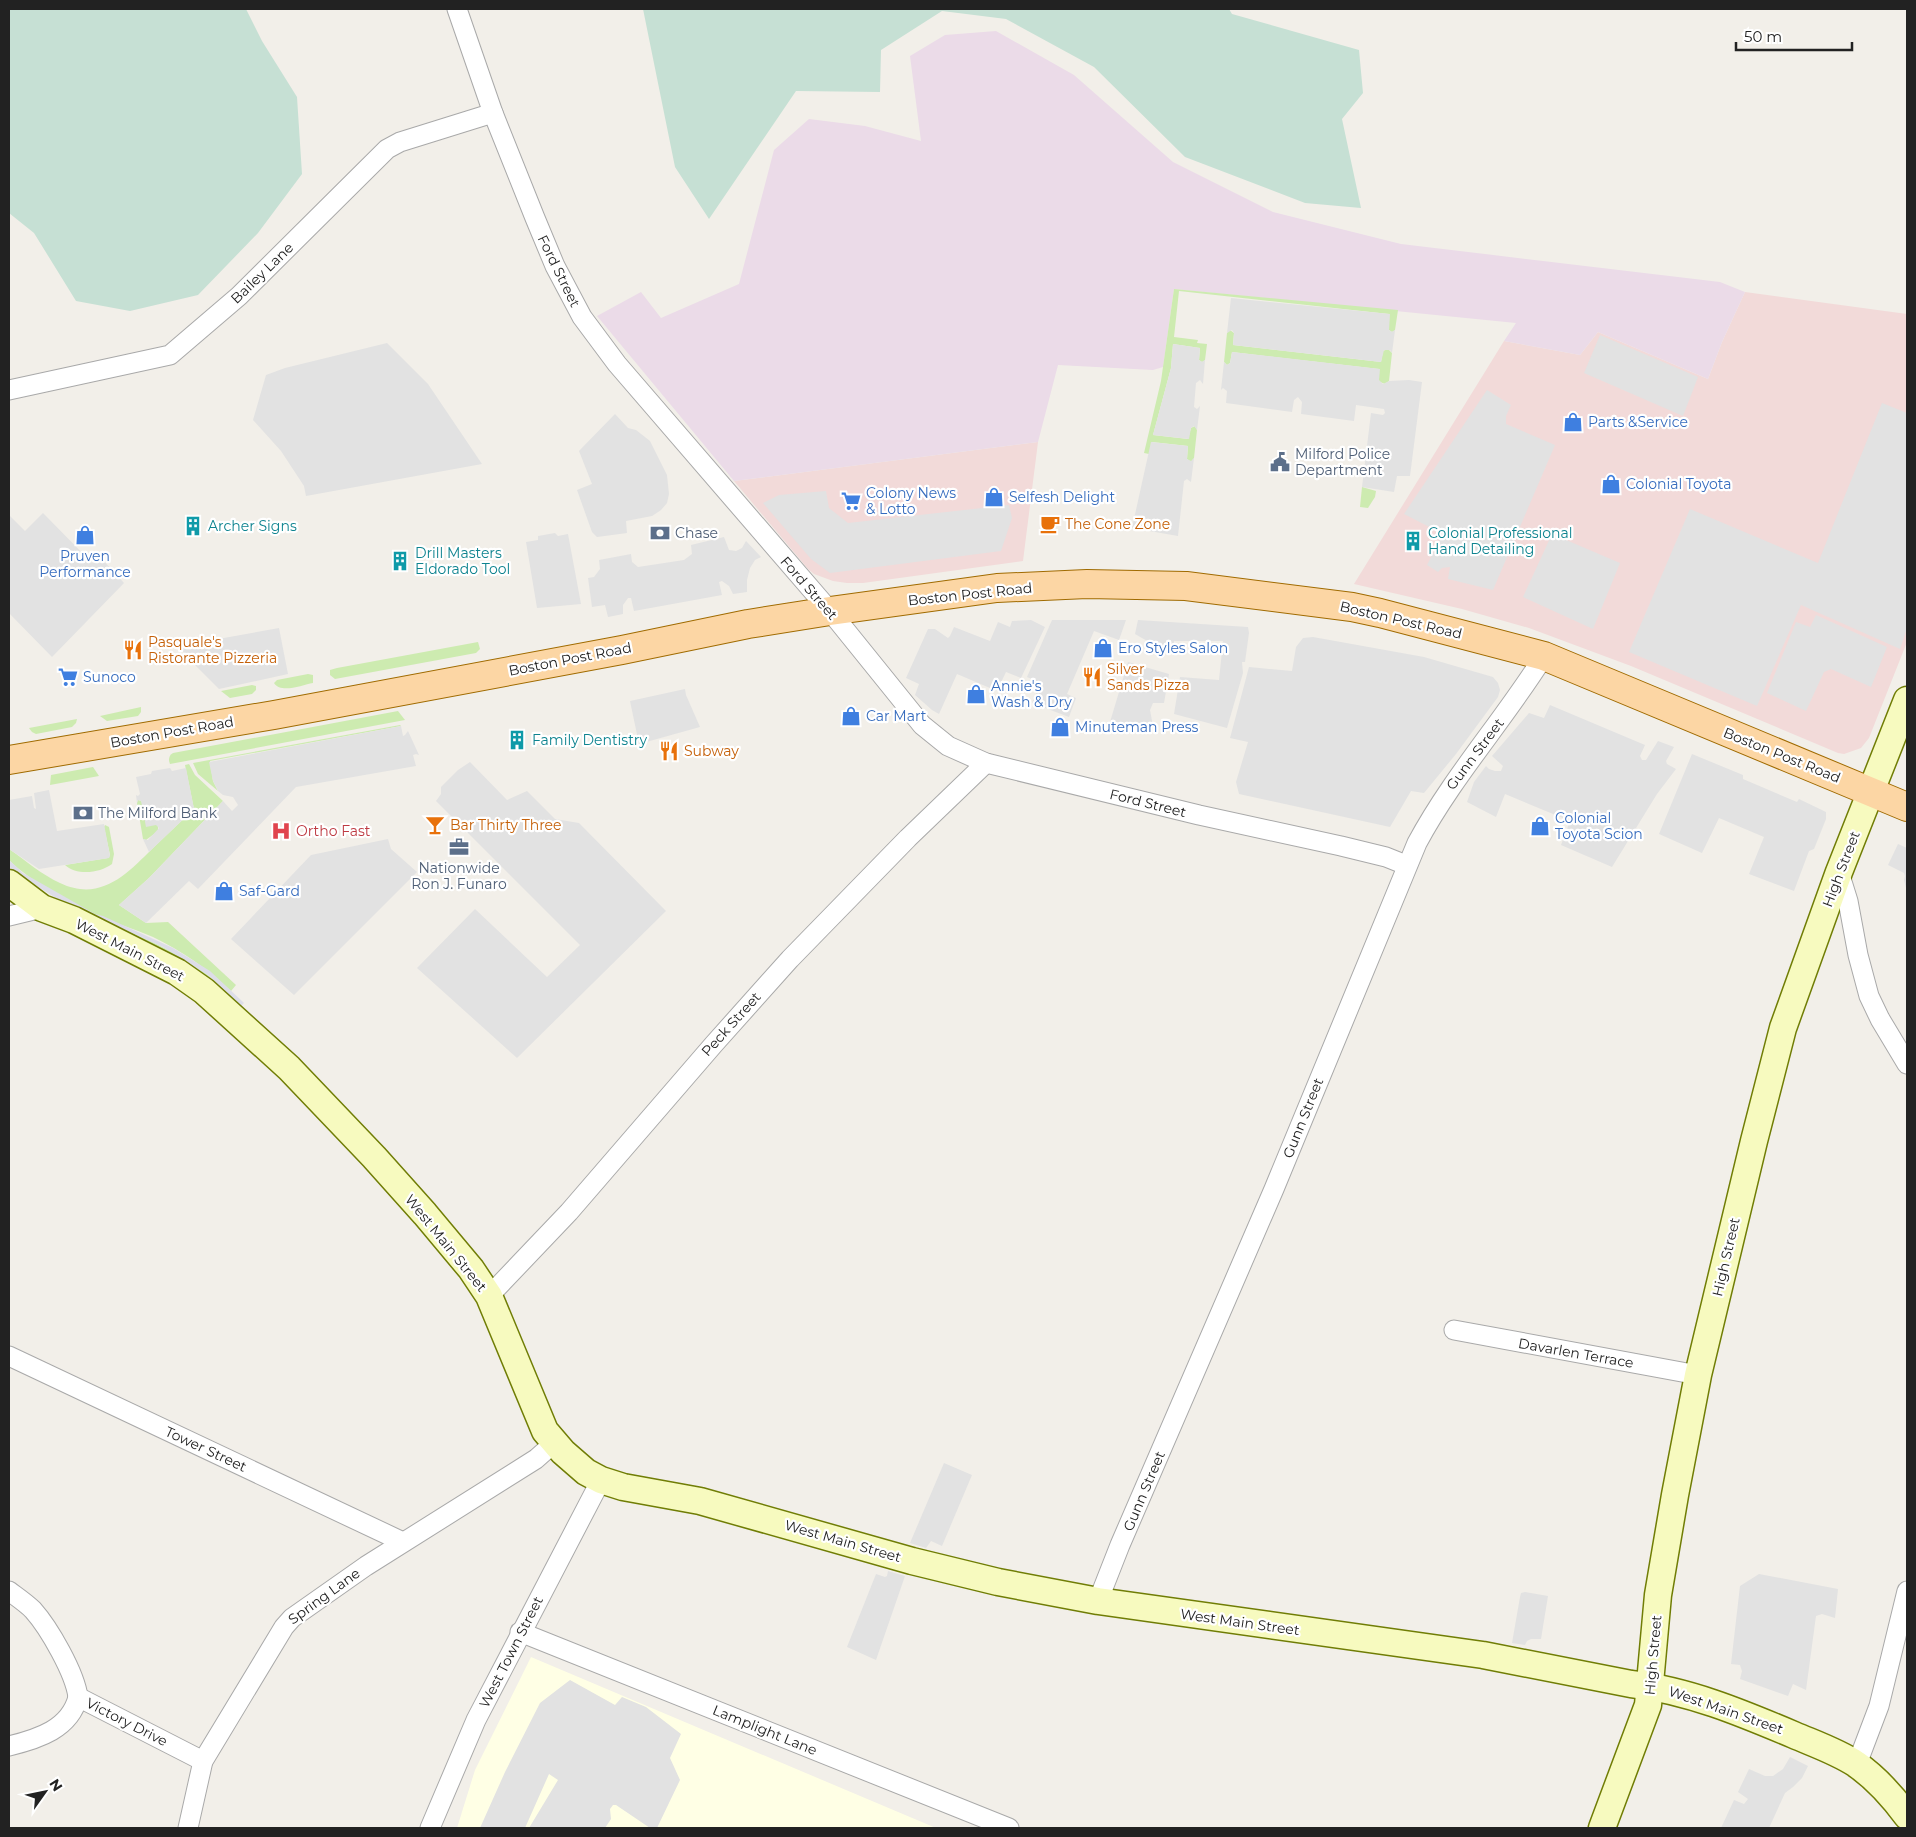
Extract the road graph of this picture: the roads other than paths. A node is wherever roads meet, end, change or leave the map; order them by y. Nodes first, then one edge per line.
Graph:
1 (457, 9) edge
2 (493, 113) junction
3 (9, 390) edge
4 (830, 611) junction
5 (1544, 656) junction
6 (1907, 700) edge
7 (9, 760) edge
8 (986, 763) junction
9 (1870, 791) junction
10 (1907, 807) edge
11 (1406, 865) junction
12 (1839, 872) junction
13 (9, 883) edge
14 (42, 908) junction
15 (9, 916) edge
16 (1907, 1064) edge
17 (489, 1296) junction
18 (1454, 1330) dead end
19 (9, 1356) edge
20 (1698, 1375) junction
21 (554, 1443) junction
22 (601, 1480) junction
23 (402, 1542) junction
24 (1907, 1590) edge
25 (9, 1591) edge
26 (1098, 1602) junction
27 (520, 1632) junction
28 (1651, 1686) junction
29 (78, 1697) junction
30 (9, 1746) edge
31 (203, 1761) junction
32 (1856, 1764) junction
33 (1907, 1816) edge
34 (188, 1828) edge
35 (430, 1828) edge
36 (1009, 1828) edge
37 (1602, 1828) edge

1 - 2 street, Ford Street
2 - 3 street, Bailey Lane
2 - 4 street, Ford Street
4 - 5 main road, Boston Post Road
4 - 7 main road, Boston Post Road
4 - 8 street, Ford Street
5 - 9 main road, Boston Post Road
5 - 11 street, Gunn Street
6 - 9 main road, High Street
8 - 11 street, Ford Street
8 - 17 street, Peck Street
9 - 10 main road, Boston Post Road
9 - 12 main road, High Street
11 - 26 street, Gunn Street
12 - 16 street
12 - 20 main road, High Street
13 - 14 main road, West Main Street
14 - 15 street
14 - 17 main road, West Main Street
17 - 21 main road, West Main Street
18 - 20 street, Davarlen Terrace
19 - 23 street, Tower Street
20 - 28 main road, High Street
21 - 22 main road, West Main Street
21 - 23 street, Spring Lane
22 - 26 main road, West Main Street
22 - 27 street, West Town Street
23 - 31 street, Spring Lane
24 - 32 street
25 - 29 street
26 - 28 main road, West Main Street
27 - 35 street, West Town Street
27 - 36 street, Lamplight Lane
28 - 32 main road, West Main Street
28 - 37 main road, High Street
29 - 30 street, Victory Drive
29 - 31 street, Victory Drive
31 - 34 street, Spring Lane
32 - 33 main road, West Main Street

